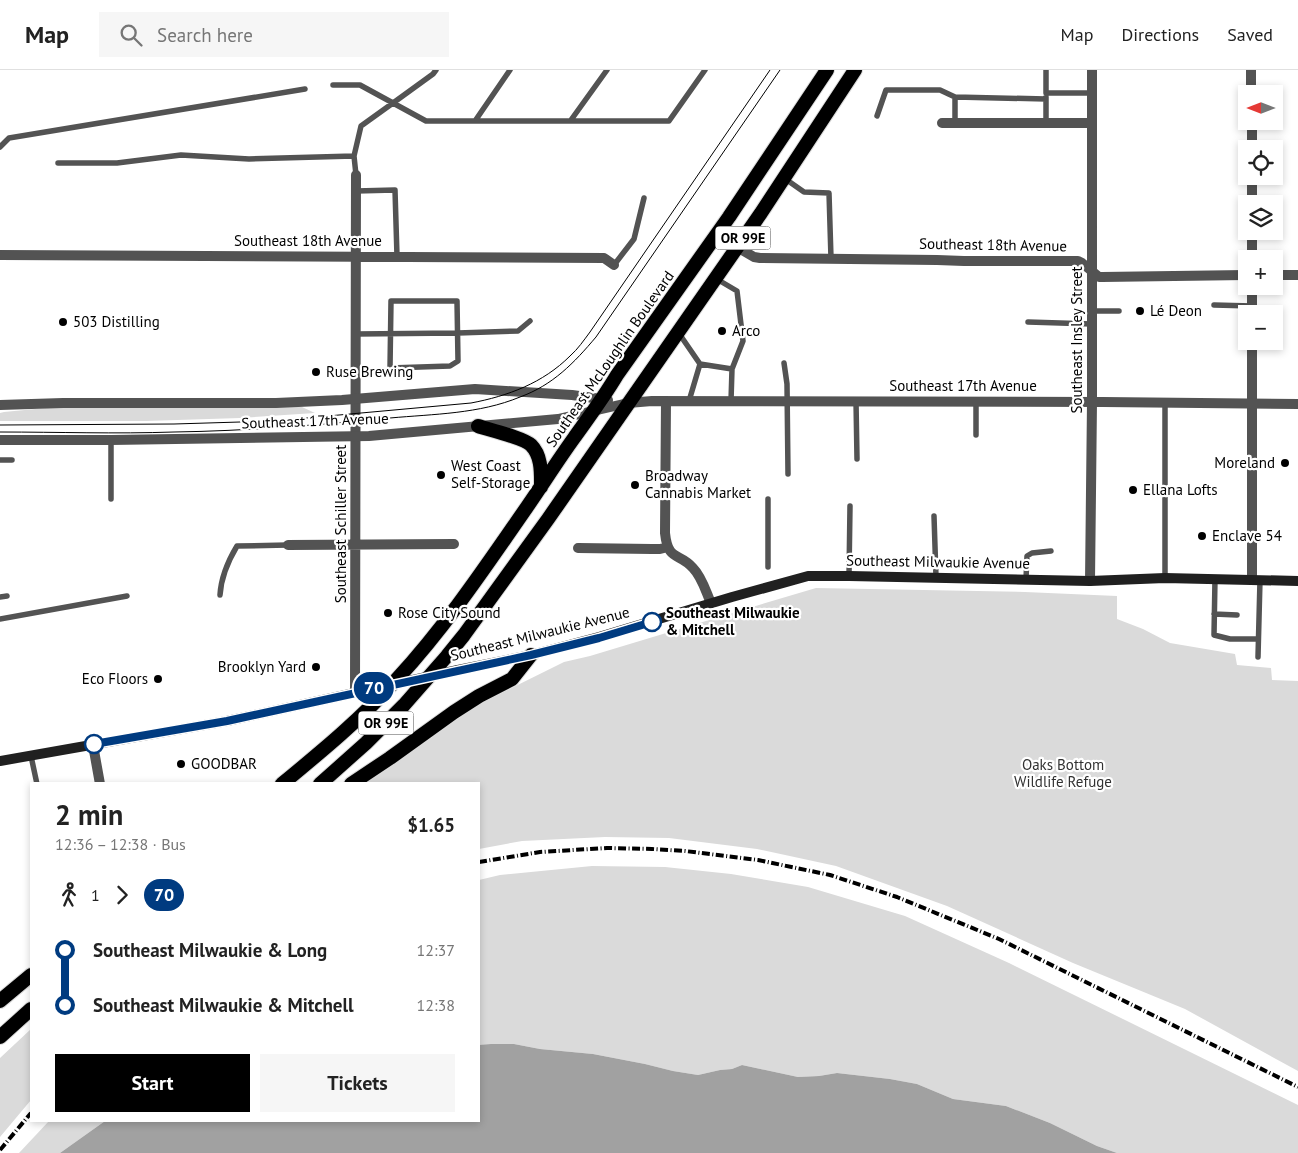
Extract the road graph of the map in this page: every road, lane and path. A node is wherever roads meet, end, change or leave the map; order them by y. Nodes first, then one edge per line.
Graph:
1 (436, 70) edge
2 (510, 70) edge
3 (607, 70) edge
4 (705, 70) edge
5 (827, 70) edge
6 (855, 70) edge
7 (1046, 70) edge
8 (1092, 70) edge
9 (1251, 70) edge
10 (333, 84) dead end
11 (1251, 85) edge
12 (305, 89) dead end
13 (1092, 93) junction
14 (1046, 96) junction
15 (955, 97) junction
16 (393, 103) junction
17 (877, 116) dead end
18 (571, 120) junction
19 (475, 121) junction
20 (942, 123) dead end
21 (955, 123) junction
22 (1046, 123) junction
23 (1092, 123) junction
24 (0, 138) edge
25 (9, 138) junction
26 (0, 147) edge
27 (354, 156) junction
28 (58, 163) dead end
29 (356, 175) joint
30 (784, 178) junction
31 (356, 191) junction
32 (644, 198) dead end
33 (736, 247) junction
34 (0, 255) edge
35 (356, 256) junction
36 (397, 256) junction
37 (831, 258) junction
38 (614, 264) joint
39 (1092, 271) junction
40 (1238, 275) edge
41 (1283, 275) edge
42 (1298, 275) edge
43 (715, 278) junction
44 (1214, 305) dead end
45 (1238, 308) edge
46 (1092, 311) junction
47 (1119, 311) dead end
48 (530, 321) dead end
49 (1028, 322) dead end
50 (1092, 324) junction
51 (678, 331) junction
52 (458, 333) junction
53 (356, 334) junction
54 (391, 334) junction
55 (1252, 350) edge
56 (784, 363) dead end
57 (700, 364) junction
58 (732, 369) junction
59 (356, 399) junction
60 (666, 401) junction
61 (688, 401) junction
62 (731, 401) junction
63 (788, 401) junction
64 (856, 401) junction
65 (976, 401) junction
66 (1092, 402) junction
67 (1165, 402) junction
68 (628, 403) junction
69 (1252, 403) junction
70 (0, 404) edge
71 (1298, 404) edge
72 (598, 405) junction
73 (478, 426) junction
74 (976, 435) dead end
75 (356, 437) junction
76 (0, 440) edge
77 (111, 440) junction
78 (857, 459) dead end
79 (0, 460) edge
80 (12, 460) dead end
81 (788, 474) dead end
82 (541, 487) junction
83 (111, 499) dead end
84 (768, 500) dead end
85 (850, 506) dead end
86 (934, 516) dead end
87 (454, 544) dead end
88 (355, 545) junction
89 (288, 546) joint
90 (668, 547) junction
91 (578, 548) dead end
92 (1051, 552) dead end
93 (768, 567) dead end
94 (849, 576) junction
95 (936, 577) junction
96 (1165, 578) junction
97 (1026, 579) junction
98 (1215, 579) junction
99 (1090, 580) junction
100 (1256, 580) junction
101 (1298, 581) edge
102 (220, 595) dead end
103 (128, 596) dead end
104 (711, 603) junction
105 (1214, 614) junction
106 (1237, 615) dead end
107 (0, 619) edge
108 (1258, 640) junction
109 (531, 655) junction
110 (1258, 657) dead end
111 (357, 692) junction
112 (93, 745) junction
113 (31, 756) junction
114 (0, 761) edge
115 (37, 782) edge
116 (100, 782) edge
117 (284, 782) edge
118 (322, 782) edge
119 (354, 782) edge
120 (30, 976) edge
121 (0, 1001) edge
122 (30, 1010) edge
123 (0, 1037) edge

1 - 16 lane
2 - 19 lane
3 - 18 lane
4 - 18 lane
5 - 72 highway, Southeast McLoughlin Boulevard / OR 99E
6 - 30 highway, OR 99E
7 - 14 lane
8 - 13 street, Southeast Insley Street
9 - 11 street
10 - 16 lane
12 - 25 lane
13 - 14 lane
13 - 23 street, Southeast Insley Street
14 - 15 lane
14 - 22 lane
15 - 17 lane
15 - 21 lane
16 - 19 lane
16 - 27 lane
18 - 19 lane
20 - 21 street
21 - 22 street
22 - 23 street
23 - 39 street, Southeast Insley Street
24 - 25 lane
25 - 26 lane
27 - 28 lane
27 - 29 lane
29 - 31 street, Southeast Schiller Street
30 - 33 highway, OR 99E
30 - 37 lane
31 - 35 street, Southeast Schiller Street
31 - 36 lane
32 - 38 lane
33 - 37 street, Southeast 18th Avenue
33 - 43 highway, OR 99E
34 - 35 street, Southeast 18th Avenue
35 - 36 street, Southeast 18th Avenue
35 - 53 street, Southeast Schiller Street
36 - 38 street, Southeast 18th Avenue
37 - 39 street, Southeast 18th Avenue
39 - 40 street, Southeast 18th Avenue
39 - 46 street, Southeast Insley Street
41 - 42 street
43 - 51 highway, OR 99E
43 - 58 lane
44 - 45 lane
46 - 47 lane
46 - 50 street, Southeast Insley Street
48 - 52 lane
49 - 50 lane
50 - 66 street, Southeast Insley Street
51 - 57 lane
51 - 68 highway, OR 99E
52 - 54 lane
52 - 54 lane
52 - 54 lane
53 - 54 lane
53 - 59 street, Southeast Schiller Street
55 - 69 street
56 - 63 lane
57 - 58 lane
57 - 61 lane
58 - 62 lane
59 - 70 street, Southeast 17th Avenue
59 - 72 street, Southeast 17th Avenue
59 - 75 street, Southeast Schiller Street
60 - 61 street, Southeast 17th Avenue
60 - 68 street, Southeast 17th Avenue
60 - 90 street
61 - 62 street, Southeast 17th Avenue
62 - 63 street, Southeast 17th Avenue
63 - 64 street, Southeast 17th Avenue
63 - 81 lane
64 - 65 street, Southeast 17th Avenue
64 - 78 lane
65 - 66 street, Southeast 17th Avenue
65 - 74 lane
66 - 67 street, Southeast 17th Avenue
66 - 99 street, Southeast Insley Street
67 - 69 street, Southeast 17th Avenue
67 - 96 lane
68 - 72 street, Southeast 17th Avenue
68 - 118 highway, OR 99E
69 - 71 street, Southeast 17th Avenue
69 - 100 street
72 - 73 street, Southeast 17th Avenue
72 - 82 highway, Southeast McLoughlin Boulevard / OR 99E
73 - 75 street, Southeast 17th Avenue
73 - 82 highway
75 - 77 street, Southeast 17th Avenue
75 - 88 street, Southeast Schiller Street
76 - 77 street, Southeast 17th Avenue
77 - 83 lane
79 - 80 lane
82 - 117 highway, Southeast McLoughlin Boulevard / OR 99E
84 - 93 lane
85 - 94 lane
86 - 95 lane
87 - 88 street
88 - 89 street
88 - 111 street, Southeast Schiller Street
89 - 102 lane
90 - 91 street
90 - 104 street
92 - 97 lane
94 - 95 main road, Southeast Milwaukie Avenue
94 - 104 main road, Southeast Milwaukie Avenue
95 - 97 main road, Southeast Milwaukie Avenue
96 - 98 main road, Southeast Milwaukie Avenue
96 - 99 main road, Southeast Milwaukie Avenue
97 - 99 main road, Southeast Milwaukie Avenue
98 - 100 main road, Southeast Milwaukie Avenue
98 - 105 lane
100 - 101 main road, Southeast Milwaukie Avenue
100 - 108 lane
103 - 107 lane
104 - 109 main road, Southeast Milwaukie Avenue
105 - 106 lane
105 - 108 lane
108 - 110 lane
109 - 111 main road, Southeast Milwaukie Avenue, bridge
109 - 119 highway
111 - 112 main road, Southeast Milwaukie Avenue
112 - 113 main road, Southeast Milwaukie Avenue
112 - 116 street
113 - 114 main road, Southeast Milwaukie Avenue
113 - 115 lane
120 - 121 highway
122 - 123 highway

